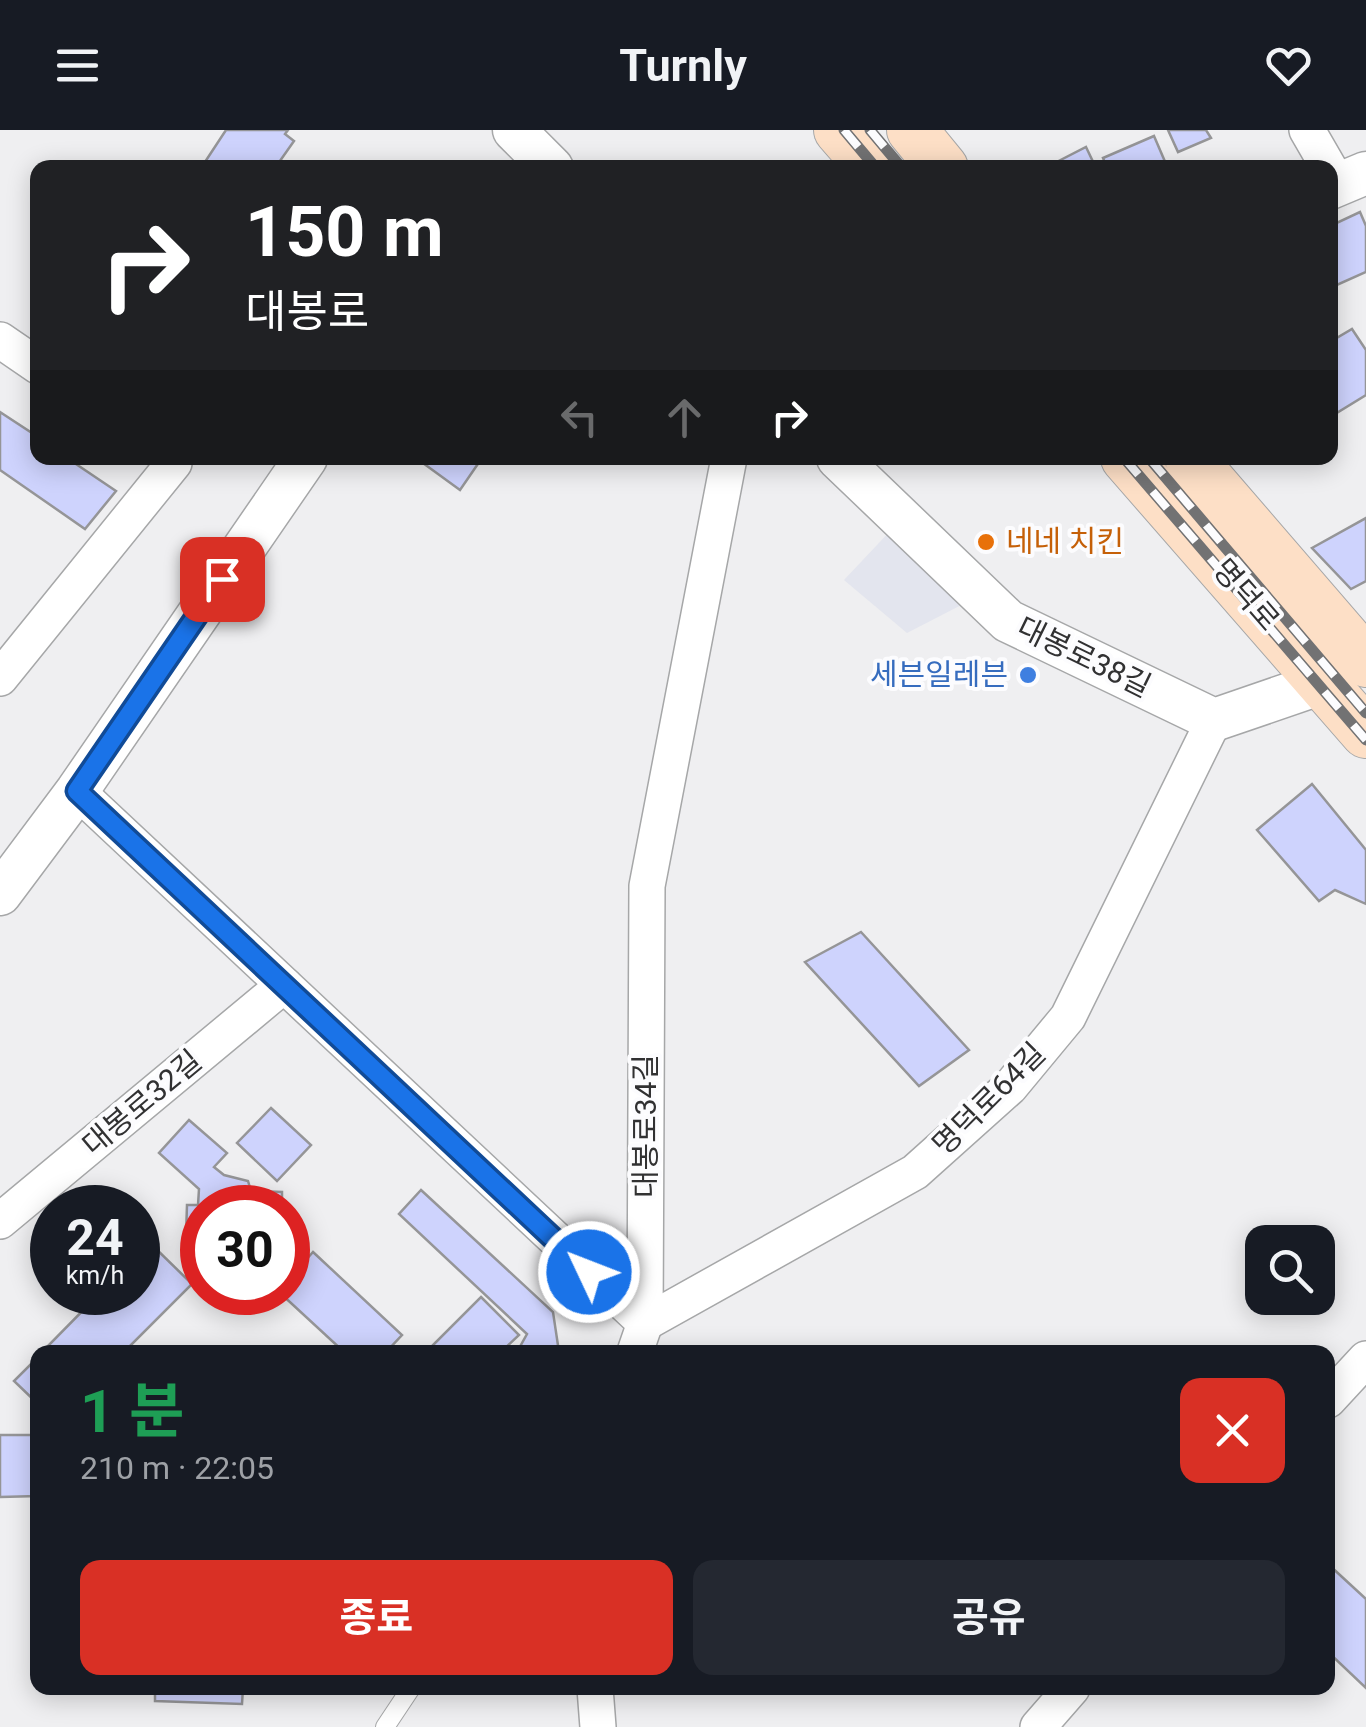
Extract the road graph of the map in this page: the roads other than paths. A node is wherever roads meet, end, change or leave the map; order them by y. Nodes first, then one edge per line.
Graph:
1 (838, 130) edge
2 (912, 130) edge
3 (1307, 130) edge
4 (865, 160) edge
5 (936, 160) edge
6 (1328, 160) edge
7 (0, 340) edge
8 (30, 361) edge
9 (172, 465) edge
10 (301, 465) edge
11 (728, 465) edge
12 (845, 465) edge
13 (1133, 465) edge
14 (1195, 465) edge
15 (1344, 672) edge
16 (0, 678) edge
17 (1214, 720) junction
18 (1366, 733) edge
19 (77, 791) junction
20 (0, 894) edge
21 (284, 985) junction
22 (0, 1221) edge
23 (640, 1338) edge
24 (1366, 1359) edge
25 (1335, 1392) edge
26 (407, 1695) edge
27 (596, 1695) edge
28 (1066, 1695) edge
29 (385, 1727) edge
30 (598, 1727) edge
31 (1038, 1727) edge

1 - 4 main road
2 - 5 main road
3 - 6 street
7 - 8 street
9 - 16 street
10 - 19 street
11 - 23 street, 대봉로34길
12 - 17 street, 대봉로38길
13 - 15 main road, 명덕로
14 - 15 main road, 명덕로
15 - 17 street
15 - 18 main road, 명덕로
17 - 23 street, 명덕로64길
19 - 20 street
19 - 21 street
21 - 22 street, 대봉로32길
21 - 23 street
24 - 25 street
26 - 29 lane
27 - 30 street
28 - 31 street

